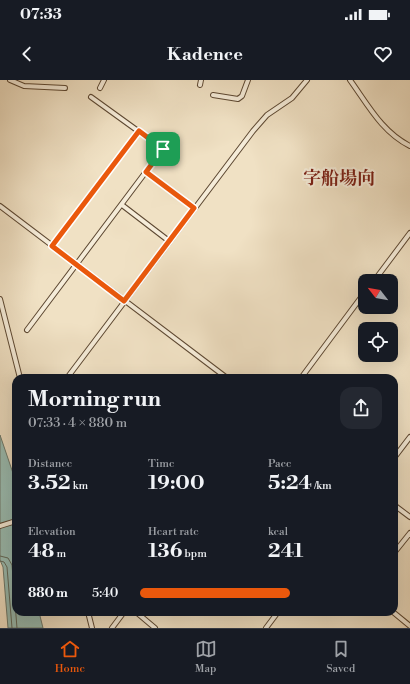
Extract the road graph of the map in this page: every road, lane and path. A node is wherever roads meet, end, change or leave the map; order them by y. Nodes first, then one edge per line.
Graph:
1 (10, 80) edge
2 (104, 80) edge
3 (248, 80) edge
4 (307, 80) edge
5 (350, 80) edge
6 (65, 88) dead end
7 (100, 88) dead end
8 (213, 95) dead end
9 (91, 97) dead end
10 (139, 131) junction
11 (410, 146) edge
12 (146, 172) junction
13 (122, 205) junction
14 (0, 206) edge
15 (194, 208) junction
16 (410, 233) edge
17 (169, 241) junction
18 (52, 246) junction
19 (77, 264) junction
20 (379, 274) edge
21 (0, 299) edge
22 (124, 301) junction
23 (358, 301) edge
24 (27, 330) dead end
25 (19, 374) edge
26 (70, 374) edge
27 (222, 374) edge
28 (303, 374) edge
29 (410, 437) edge
30 (398, 453) edge
31 (398, 508) edge
32 (410, 517) edge
33 (12, 522) edge
34 (0, 526) edge
35 (410, 533) edge
36 (398, 548) edge
37 (89, 616) edge
38 (121, 616) edge
39 (141, 616) edge
40 (275, 616) edge
41 (398, 616) edge
42 (410, 626) edge
43 (92, 628) edge
44 (112, 628) edge
45 (155, 628) edge
46 (266, 628) edge

1 - 6 street
2 - 7 street
3 - 8 street
4 - 15 street
5 - 11 street
9 - 10 street
10 - 12 street
10 - 18 street
12 - 13 street
12 - 15 street
13 - 17 street
13 - 19 street
14 - 18 street
15 - 17 street
16 - 20 street
17 - 22 street
18 - 19 street
19 - 22 street
19 - 24 street
21 - 25 street
22 - 26 street
22 - 27 street
23 - 28 street
29 - 30 street
31 - 32 street
33 - 34 street
35 - 36 street
37 - 43 street
38 - 44 street
39 - 45 street
40 - 46 street
41 - 42 street

